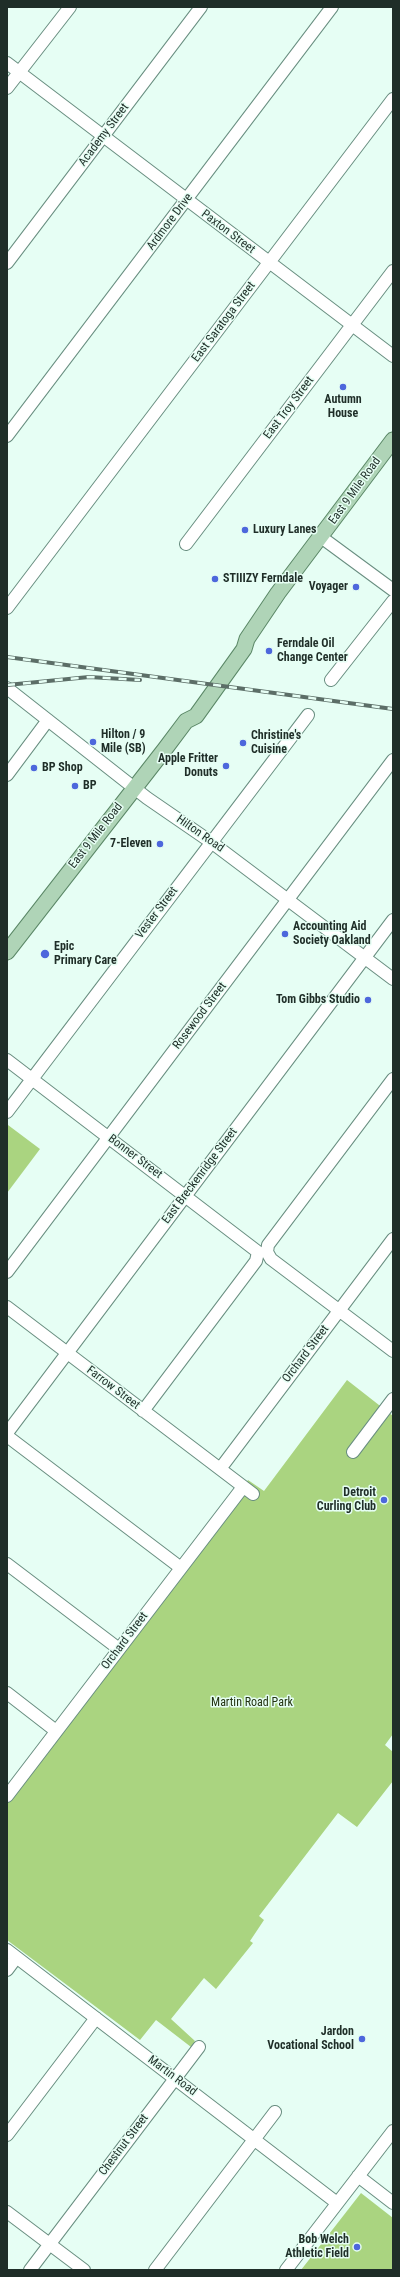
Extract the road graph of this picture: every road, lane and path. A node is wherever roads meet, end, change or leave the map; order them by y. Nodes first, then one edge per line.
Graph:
1 (70, 7) edge
2 (201, 7) edge
3 (332, 7) edge
4 (7, 63) edge
5 (20, 73) junction
6 (7, 88) edge
7 (393, 99) edge
8 (103, 136) junction
9 (186, 200) junction
10 (269, 262) junction
11 (7, 263) edge
12 (393, 271) edge
13 (352, 324) junction
14 (393, 356) edge
15 (7, 436) edge
16 (393, 440) edge
17 (321, 537) junction
18 (186, 544) dead end
19 (393, 590) edge
20 (393, 602) edge
21 (7, 608) edge
22 (331, 680) dead end
23 (7, 688) edge
24 (308, 714) dead end
25 (48, 720) junction
26 (393, 760) edge
27 (7, 775) edge
28 (134, 788) junction
29 (211, 842) junction
30 (288, 899) junction
31 (393, 920) edge
32 (7, 952) edge
33 (364, 958) junction
34 (393, 979) edge
35 (7, 1060) edge
36 (32, 1079) junction
37 (393, 1079) edge
38 (7, 1112) edge
39 (109, 1137) junction
40 (186, 1195) junction
41 (393, 1239) edge
42 (7, 1272) edge
43 (7, 1307) edge
44 (339, 1311) junction
45 (393, 1351) edge
46 (67, 1353) junction
47 (393, 1399) edge
48 (143, 1411) junction
49 (7, 1434) edge
50 (353, 1452) dead end
51 (220, 1469) junction
52 (243, 1486) junction
53 (253, 1494) dead end
54 (7, 1564) edge
55 (181, 1568) junction
56 (119, 1650) junction
57 (7, 1693) edge
58 (56, 1731) junction
59 (7, 1796) edge
60 (12, 1954) edge
61 (7, 1970) edge
62 (96, 2018) junction
63 (199, 2047) dead end
64 (175, 2078) junction
65 (275, 2112) dead end
66 (393, 2130) edge
67 (7, 2135) edge
68 (254, 2140) junction
69 (358, 2176) junction
70 (337, 2203) junction
71 (393, 2203) edge
72 (7, 2212) edge
73 (50, 2244) junction
74 (30, 2270) edge
75 (84, 2270) edge
76 (155, 2270) edge
77 (286, 2270) edge

1 - 5 street
2 - 8 street, Academy Street
3 - 9 street, Ardmore Drive
4 - 5 street, Paxton Street
5 - 6 street
5 - 8 street, Paxton Street
7 - 10 street, East Saratoga Street
8 - 9 street, Paxton Street
8 - 11 street, Academy Street
9 - 10 street, Paxton Street
9 - 15 street, Ardmore Drive
10 - 13 street, Paxton Street
10 - 21 street, East Saratoga Street
12 - 13 street, East Troy Street
13 - 14 street, Paxton Street
13 - 18 street, East Troy Street
16 - 17 main road, East 9 Mile Road
17 - 19 street
17 - 28 main road, East 9 Mile Road
20 - 22 street
23 - 25 street, Hilton Road
24 - 29 street, Vester Street
25 - 27 street
25 - 28 street, Hilton Road
26 - 30 street, Rosewood Street
28 - 29 street, Hilton Road
28 - 32 main road, East 9 Mile Road
29 - 30 street, Hilton Road
29 - 36 street, Vester Street
30 - 33 street, Hilton Road
30 - 39 street, Rosewood Street
31 - 33 street, East Breckenridge Street
33 - 34 street, Hilton Road
33 - 40 street, East Breckenridge Street
35 - 36 street, Bonner Street
36 - 38 street, Vester Street
36 - 39 street, Bonner Street
37 - 44 street
39 - 40 street, Bonner Street
39 - 42 street, Rosewood Street
40 - 46 street, East Breckenridge Street
40 - 48 street, Bonner Street
41 - 44 street, Orchard Street
43 - 46 street, Farrow Street
44 - 45 street
44 - 51 street, Orchard Street
46 - 48 street, Farrow Street
46 - 49 street, East Breckenridge Street
47 - 50 street
48 - 51 street, Farrow Street
49 - 55 street
51 - 52 street, Farrow Street
52 - 53 street, Farrow Street
52 - 55 street, Orchard Street
54 - 56 street
55 - 56 street, Orchard Street
56 - 58 street, Orchard Street
57 - 58 street
58 - 59 street, Orchard Street
60 - 61 street
60 - 62 street, Martin Road
62 - 64 street, Martin Road
62 - 67 street
63 - 64 street, Chestnut Street
64 - 68 street, Martin Road
64 - 73 street, Chestnut Street
65 - 68 street
66 - 69 street
68 - 70 street, Martin Road
68 - 76 street
69 - 70 street
69 - 71 street
70 - 77 street
72 - 73 street
73 - 74 street, Chestnut Street
73 - 75 street

